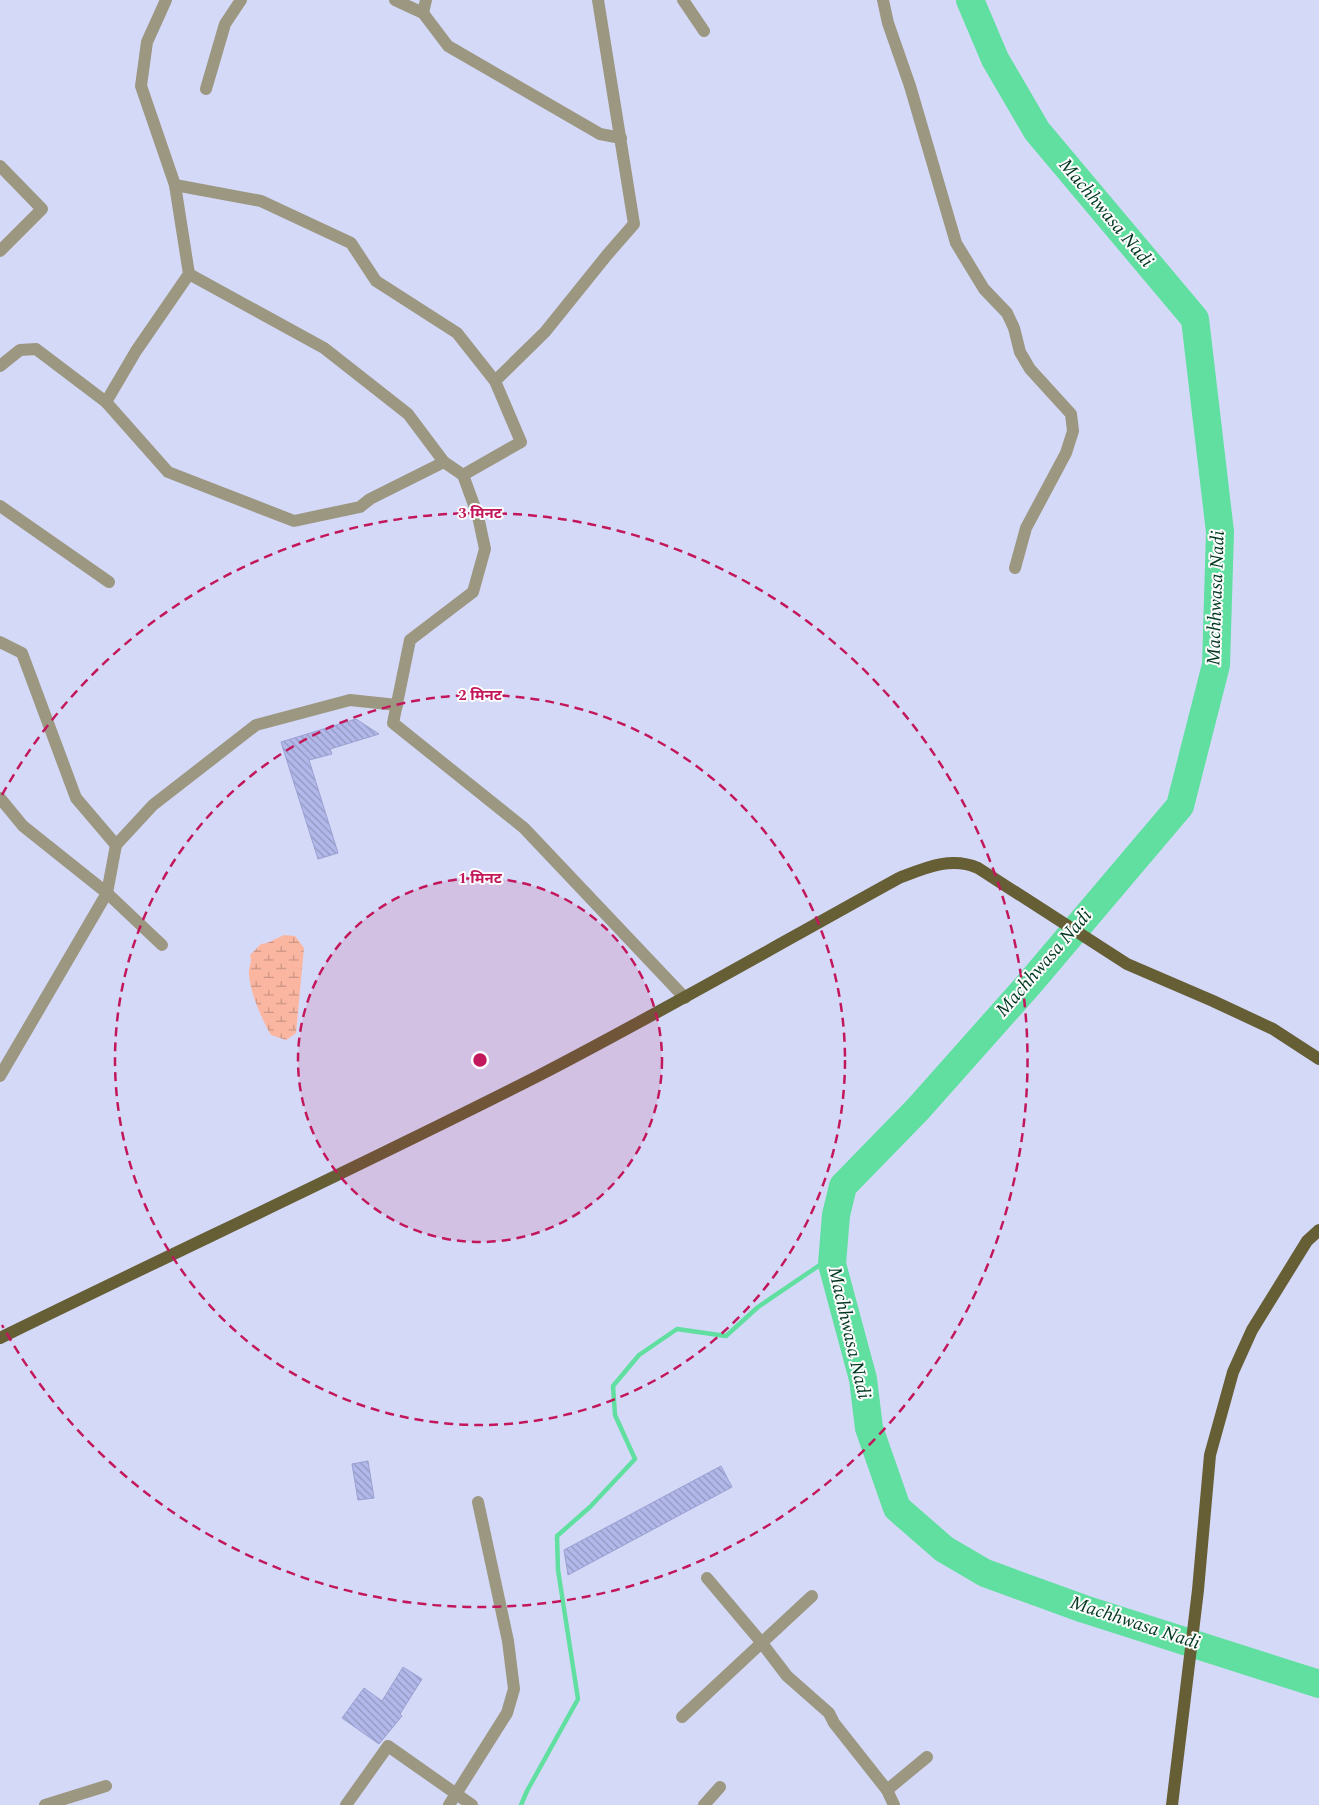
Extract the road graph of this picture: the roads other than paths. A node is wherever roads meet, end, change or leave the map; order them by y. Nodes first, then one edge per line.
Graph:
1 (166, 0) edge
2 (241, 0) edge
3 (395, 0) edge
4 (598, 0) edge
5 (683, 0) edge
6 (883, 0) edge
7 (424, 6) edge
8 (704, 31) dead end
9 (206, 89) dead end
10 (621, 138) junction
11 (0, 166) edge
12 (175, 185) junction
13 (0, 251) edge
14 (189, 274) junction
15 (0, 366) edge
16 (495, 381) junction
17 (106, 402) junction
18 (444, 462) junction
19 (463, 475) junction
20 (0, 506) edge
21 (1015, 568) dead end
22 (109, 582) dead end
23 (0, 642) edge
24 (397, 705) junction
25 (0, 798) edge
26 (116, 845) junction
27 (107, 893) junction
28 (162, 945) dead end
29 (685, 998) junction
30 (1319, 1058) edge
31 (0, 1076) edge
32 (1319, 1230) edge
33 (0, 1338) edge
34 (478, 1502) dead end
35 (707, 1578) dead end
36 (812, 1596) dead end
37 (761, 1642) junction
38 (682, 1717) dead end
39 (926, 1757) dead end
40 (106, 1786) dead end
41 (720, 1786) dead end
42 (887, 1790) junction
43 (457, 1794) junction
44 (45, 1805) edge
45 (346, 1805) edge
46 (449, 1805) edge
47 (472, 1805) edge
48 (704, 1805) edge
49 (894, 1805) edge
50 (1172, 1805) edge

1 - 12 street
2 - 9 street
3 - 7 street
4 - 10 street
5 - 8 street
6 - 21 street
7 - 10 street
10 - 16 street
11 - 13 street
12 - 14 street
12 - 16 street
14 - 17 street
14 - 18 street
15 - 17 street
16 - 19 street
17 - 18 street
18 - 19 street
19 - 24 street
20 - 22 street
23 - 26 street
24 - 26 street
24 - 29 street
25 - 27 street
26 - 27 street
27 - 28 street
27 - 31 street
29 - 30 main road
29 - 33 main road
32 - 50 main road
34 - 43 street
35 - 37 street
36 - 37 street
37 - 38 street
37 - 42 street
39 - 42 street
40 - 44 street
41 - 48 street
42 - 49 street
43 - 45 street
43 - 46 street
43 - 47 street

